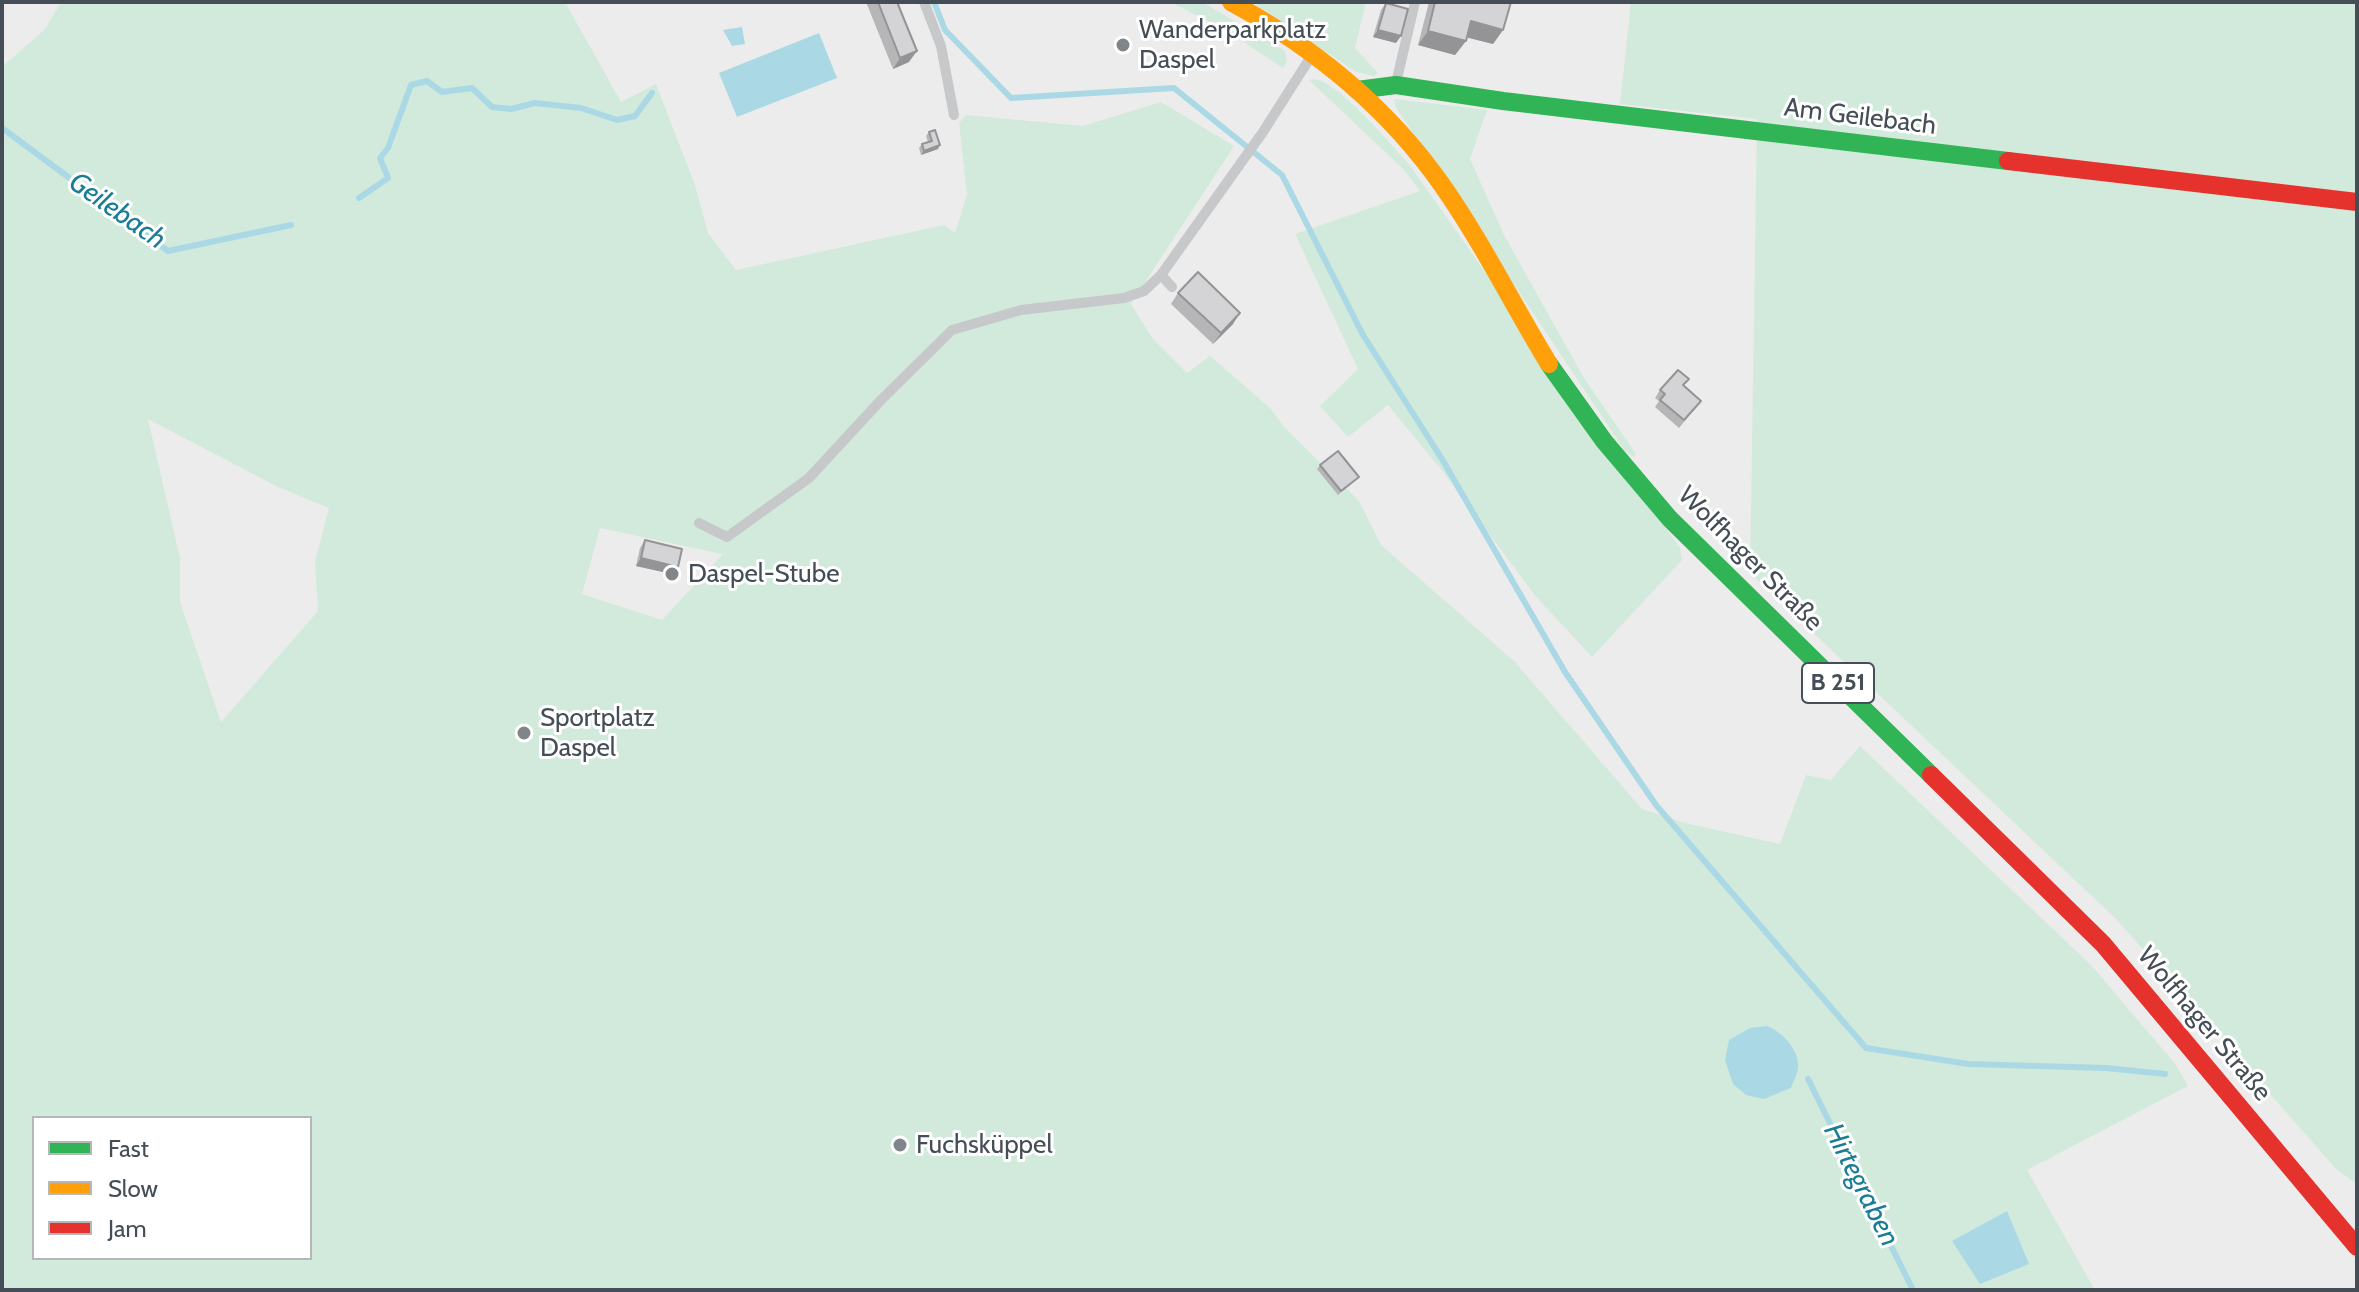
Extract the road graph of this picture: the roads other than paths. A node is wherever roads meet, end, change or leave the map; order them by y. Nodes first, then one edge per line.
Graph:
1 (924, 2) edge
2 (1231, 2) edge
3 (1415, 2) edge
4 (1313, 53) junction
5 (1396, 85) junction
6 (1357, 90) junction
7 (954, 115) dead end
8 (2357, 202) edge
9 (1161, 275) junction
10 (1172, 287) dead end
11 (699, 523) dead end
12 (2357, 1247) edge

1 - 7 lane
2 - 4 main road, Wolfhager Straße / B 251
3 - 5 lane
4 - 6 main road, Wolfhager Straße / B 251
4 - 9 lane
5 - 6 main road, Am Geilebach
5 - 8 main road, Am Geilebach
6 - 12 main road, Wolfhager Straße / B 251
9 - 10 lane
9 - 11 lane

